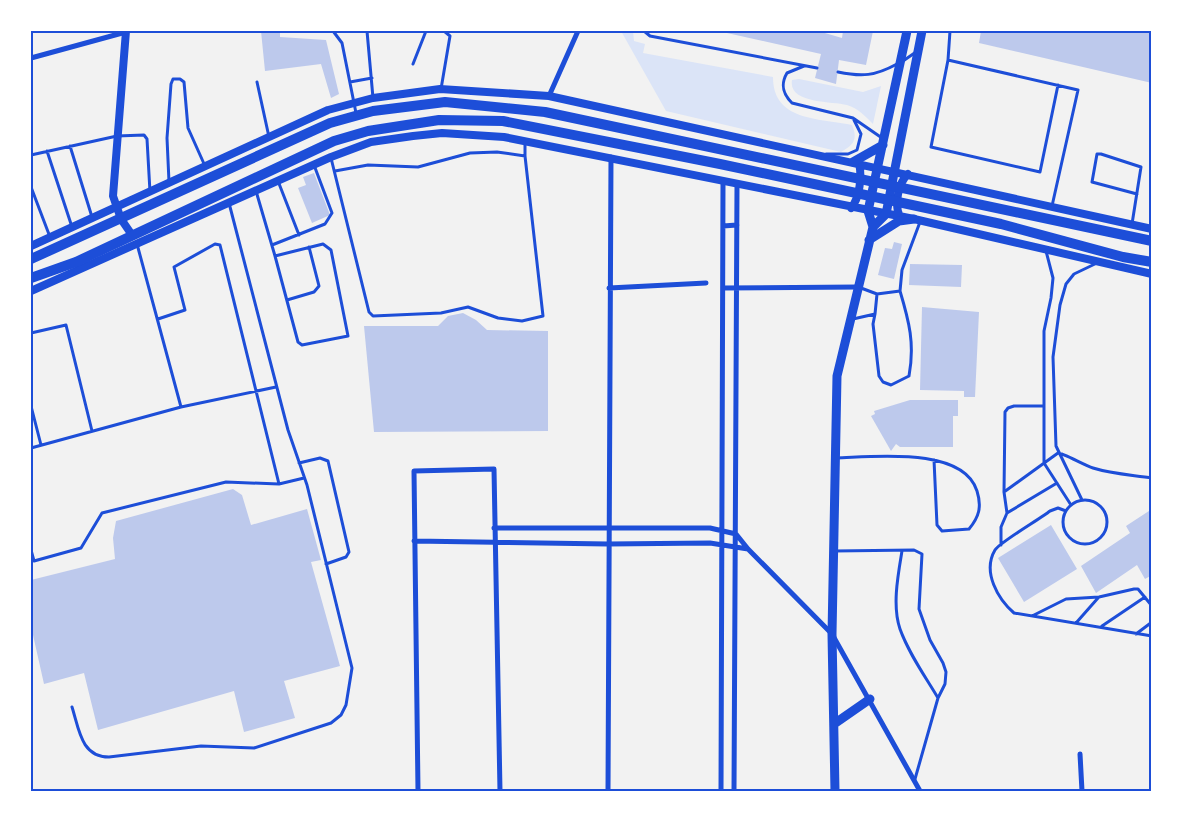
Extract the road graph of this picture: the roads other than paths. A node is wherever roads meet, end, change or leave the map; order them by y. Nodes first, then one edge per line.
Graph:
1 (126, 31) edge
2 (333, 31) edge
3 (367, 31) edge
4 (426, 31) edge
5 (444, 31) edge
6 (578, 31) edge
7 (644, 31) edge
8 (907, 31) edge
9 (922, 31) edge
10 (950, 31) edge
11 (917, 52) junction
12 (31, 58) edge
13 (948, 60) junction
14 (901, 62) junction
15 (413, 64) dead end
16 (804, 66) junction
17 (817, 68) dead end
18 (838, 72) dead end
19 (372, 78) junction
20 (257, 82) dead end
21 (350, 82) junction
22 (1058, 85) junction
23 (440, 89) junction
24 (550, 96) junction
25 (373, 98) junction
26 (354, 102) junction
27 (356, 116) junction
28 (853, 118) junction
29 (368, 131) junction
30 (117, 136) junction
31 (269, 138) junction
32 (525, 141) junction
33 (371, 142) junction
34 (883, 142) junction
35 (70, 146) junction
36 (47, 152) junction
37 (31, 155) edge
38 (818, 155) junction
39 (525, 156) junction
40 (331, 157) junction
41 (611, 157) junction
42 (856, 162) junction
43 (314, 165) junction
44 (205, 167) junction
45 (876, 167) junction
46 (335, 171) junction
47 (894, 171) junction
48 (908, 174) junction
49 (278, 180) junction
50 (723, 182) junction
51 (169, 184) junction
52 (737, 185) junction
53 (31, 187) edge
54 (256, 190) junction
55 (150, 192) junction
56 (1137, 194) junction
57 (229, 202) junction
58 (1052, 207) junction
59 (117, 208) junction
60 (851, 208) junction
61 (868, 211) junction
62 (886, 214) junction
63 (900, 217) junction
64 (92, 218) junction
65 (121, 218) junction
66 (917, 220) junction
67 (737, 225) junction
68 (1132, 225) junction
69 (723, 226) junction
70 (73, 227) junction
71 (873, 227) junction
72 (1152, 229) edge
73 (132, 235) junction
74 (299, 235) junction
75 (50, 237) junction
76 (869, 240) junction
77 (1152, 241) edge
78 (138, 245) junction
79 (272, 245) junction
80 (31, 246) edge
81 (309, 246) junction
82 (1046, 250) junction
83 (275, 256) junction
84 (31, 259) edge
85 (1152, 262) edge
86 (1098, 263) junction
87 (1152, 274) edge
88 (31, 278) edge
89 (706, 283) dead end
90 (858, 287) junction
91 (609, 288) junction
92 (723, 288) junction
93 (736, 288) junction
94 (31, 291) edge
95 (900, 291) junction
96 (877, 294) junction
97 (287, 300) junction
98 (875, 314) junction
99 (158, 319) junction
100 (850, 319) junction
101 (31, 333) edge
102 (276, 388) junction
103 (258, 391) junction
104 (31, 406) edge
105 (1043, 406) junction
106 (181, 407) junction
107 (92, 431) junction
108 (41, 446) junction
109 (31, 448) edge
110 (1058, 453) junction
111 (834, 458) junction
112 (934, 460) junction
113 (299, 463) junction
114 (1044, 463) junction
115 (304, 478) junction
116 (1152, 478) edge
117 (1057, 483) junction
118 (279, 484) junction
119 (1004, 492) junction
120 (1082, 500) junction
121 (1071, 505) junction
122 (1066, 511) junction
123 (1007, 513) junction
124 (494, 528) junction
125 (608, 528) junction
126 (723, 529) junction
127 (736, 534) junction
128 (414, 541) junction
129 (496, 543) junction
130 (723, 543) junction
131 (608, 544) junction
132 (735, 546) junction
133 (1001, 546) junction
134 (748, 549) junction
135 (31, 550) edge
136 (833, 551) junction
137 (902, 552) junction
138 (326, 564) junction
139 (1098, 597) junction
140 (1145, 597) junction
141 (1152, 606) edge
142 (1031, 616) junction
143 (1152, 622) edge
144 (1075, 623) junction
145 (1102, 626) junction
146 (832, 634) junction
147 (1136, 634) junction
148 (1152, 636) edge
149 (938, 698) junction
150 (870, 699) junction
151 (72, 707) dead end
152 (834, 724) junction
153 (1080, 754) dead end
154 (915, 779) junction
155 (418, 791) edge
156 (500, 791) edge
157 (608, 791) edge
158 (722, 791) edge
159 (734, 791) edge
160 (836, 791) edge
161 (920, 791) edge
162 (1082, 791) edge

1 - 12 street
1 - 30 street
2 - 21 lane
3 - 19 lane
4 - 15 lane
5 - 23 lane
6 - 24 street
7 - 16 lane
8 - 14 main road
9 - 11 main road
10 - 13 lane
11 - 14 lane
11 - 47 main road
13 - 22 lane
13 - 22 lane
14 - 18 lane
14 - 34 main road
16 - 17 lane
16 - 28 lane
19 - 21 lane
19 - 25 lane
20 - 31 lane
21 - 26 lane
22 - 58 lane
23 - 24 street
23 - 25 street
24 - 38 street
25 - 26 street
26 - 27 lane
26 - 31 street
27 - 65 main road
27 - 77 main road
28 - 34 lane
28 - 38 lane
29 - 33 main road
29 - 73 main road
29 - 85 main road
30 - 35 lane
30 - 55 lane
30 - 59 street
31 - 44 street
32 - 33 street
32 - 39 lane
32 - 41 street
33 - 40 street
34 - 42 main road
34 - 45 main road
35 - 36 lane
35 - 64 lane
36 - 37 lane
36 - 70 lane
38 - 42 street
39 - 46 lane
39 - 46 lane
40 - 43 street
40 - 46 lane
41 - 50 street
41 - 91 street
42 - 45 street
42 - 60 street
43 - 49 street
43 - 74 lane
44 - 51 street
44 - 51 lane
45 - 47 street
45 - 61 main road
47 - 48 street
47 - 62 main road
48 - 58 street
48 - 63 street
49 - 54 street
49 - 74 lane
50 - 52 street
50 - 69 street
51 - 55 street
52 - 60 street
52 - 67 street
53 - 75 lane
54 - 57 street
54 - 79 lane
55 - 59 street
56 - 56 lane
56 - 68 lane
57 - 78 street
57 - 102 lane
58 - 68 street
59 - 64 street
59 - 65 street
60 - 61 street
61 - 62 street
61 - 71 main road
62 - 63 street
62 - 71 main road
63 - 66 street
64 - 70 street
65 - 73 street
65 - 84 main road
66 - 76 main road
66 - 82 street
66 - 95 lane
67 - 69 street
67 - 93 street
68 - 72 street
69 - 92 street
70 - 75 street
71 - 76 main road
73 - 78 lane
73 - 88 main road
74 - 79 lane
75 - 80 street
76 - 90 main road
78 - 94 street
78 - 99 lane
79 - 83 lane
81 - 83 lane
81 - 97 lane
81 - 97 lane
82 - 86 street
82 - 105 lane
83 - 97 lane
86 - 87 street
86 - 110 lane
89 - 91 street
90 - 93 street
90 - 96 lane
90 - 100 main road
91 - 125 street
92 - 93 street
92 - 126 street
93 - 127 street
95 - 96 lane
95 - 98 lane
96 - 98 lane
98 - 100 lane
99 - 103 lane
99 - 106 lane
100 - 111 main road
101 - 107 lane
102 - 103 lane
102 - 113 lane
103 - 106 lane
103 - 118 lane
104 - 108 lane
105 - 114 lane
105 - 119 lane
106 - 107 lane
107 - 108 lane
108 - 109 lane
110 - 114 lane
110 - 116 lane
110 - 120 lane
111 - 112 lane
111 - 136 main road
112 - 112 lane
113 - 115 lane
113 - 138 lane
114 - 117 lane
114 - 119 lane
115 - 118 lane
115 - 138 lane
117 - 121 lane
117 - 123 lane
118 - 135 lane
119 - 123 lane
120 - 121 lane
120 - 122 lane
121 - 122 lane
122 - 133 lane
123 - 133 lane
124 - 125 street
124 - 128 street
124 - 129 street
125 - 126 street
125 - 131 street
126 - 127 street
126 - 130 street
127 - 132 street
127 - 134 street
128 - 129 street
128 - 155 street
129 - 131 street
129 - 156 street
130 - 131 street
130 - 132 street
130 - 158 street
131 - 157 street
132 - 134 street
132 - 159 street
133 - 142 lane
134 - 146 street
136 - 137 lane
136 - 146 main road
137 - 149 lane
137 - 149 lane
138 - 151 lane
139 - 140 lane
139 - 142 lane
139 - 144 lane
140 - 141 lane
140 - 145 lane
142 - 144 lane
143 - 147 lane
144 - 145 lane
145 - 147 lane
146 - 150 street
146 - 152 main road
147 - 148 lane
149 - 154 lane
150 - 152 main road
150 - 154 street
152 - 160 main road
153 - 162 street
154 - 161 street

